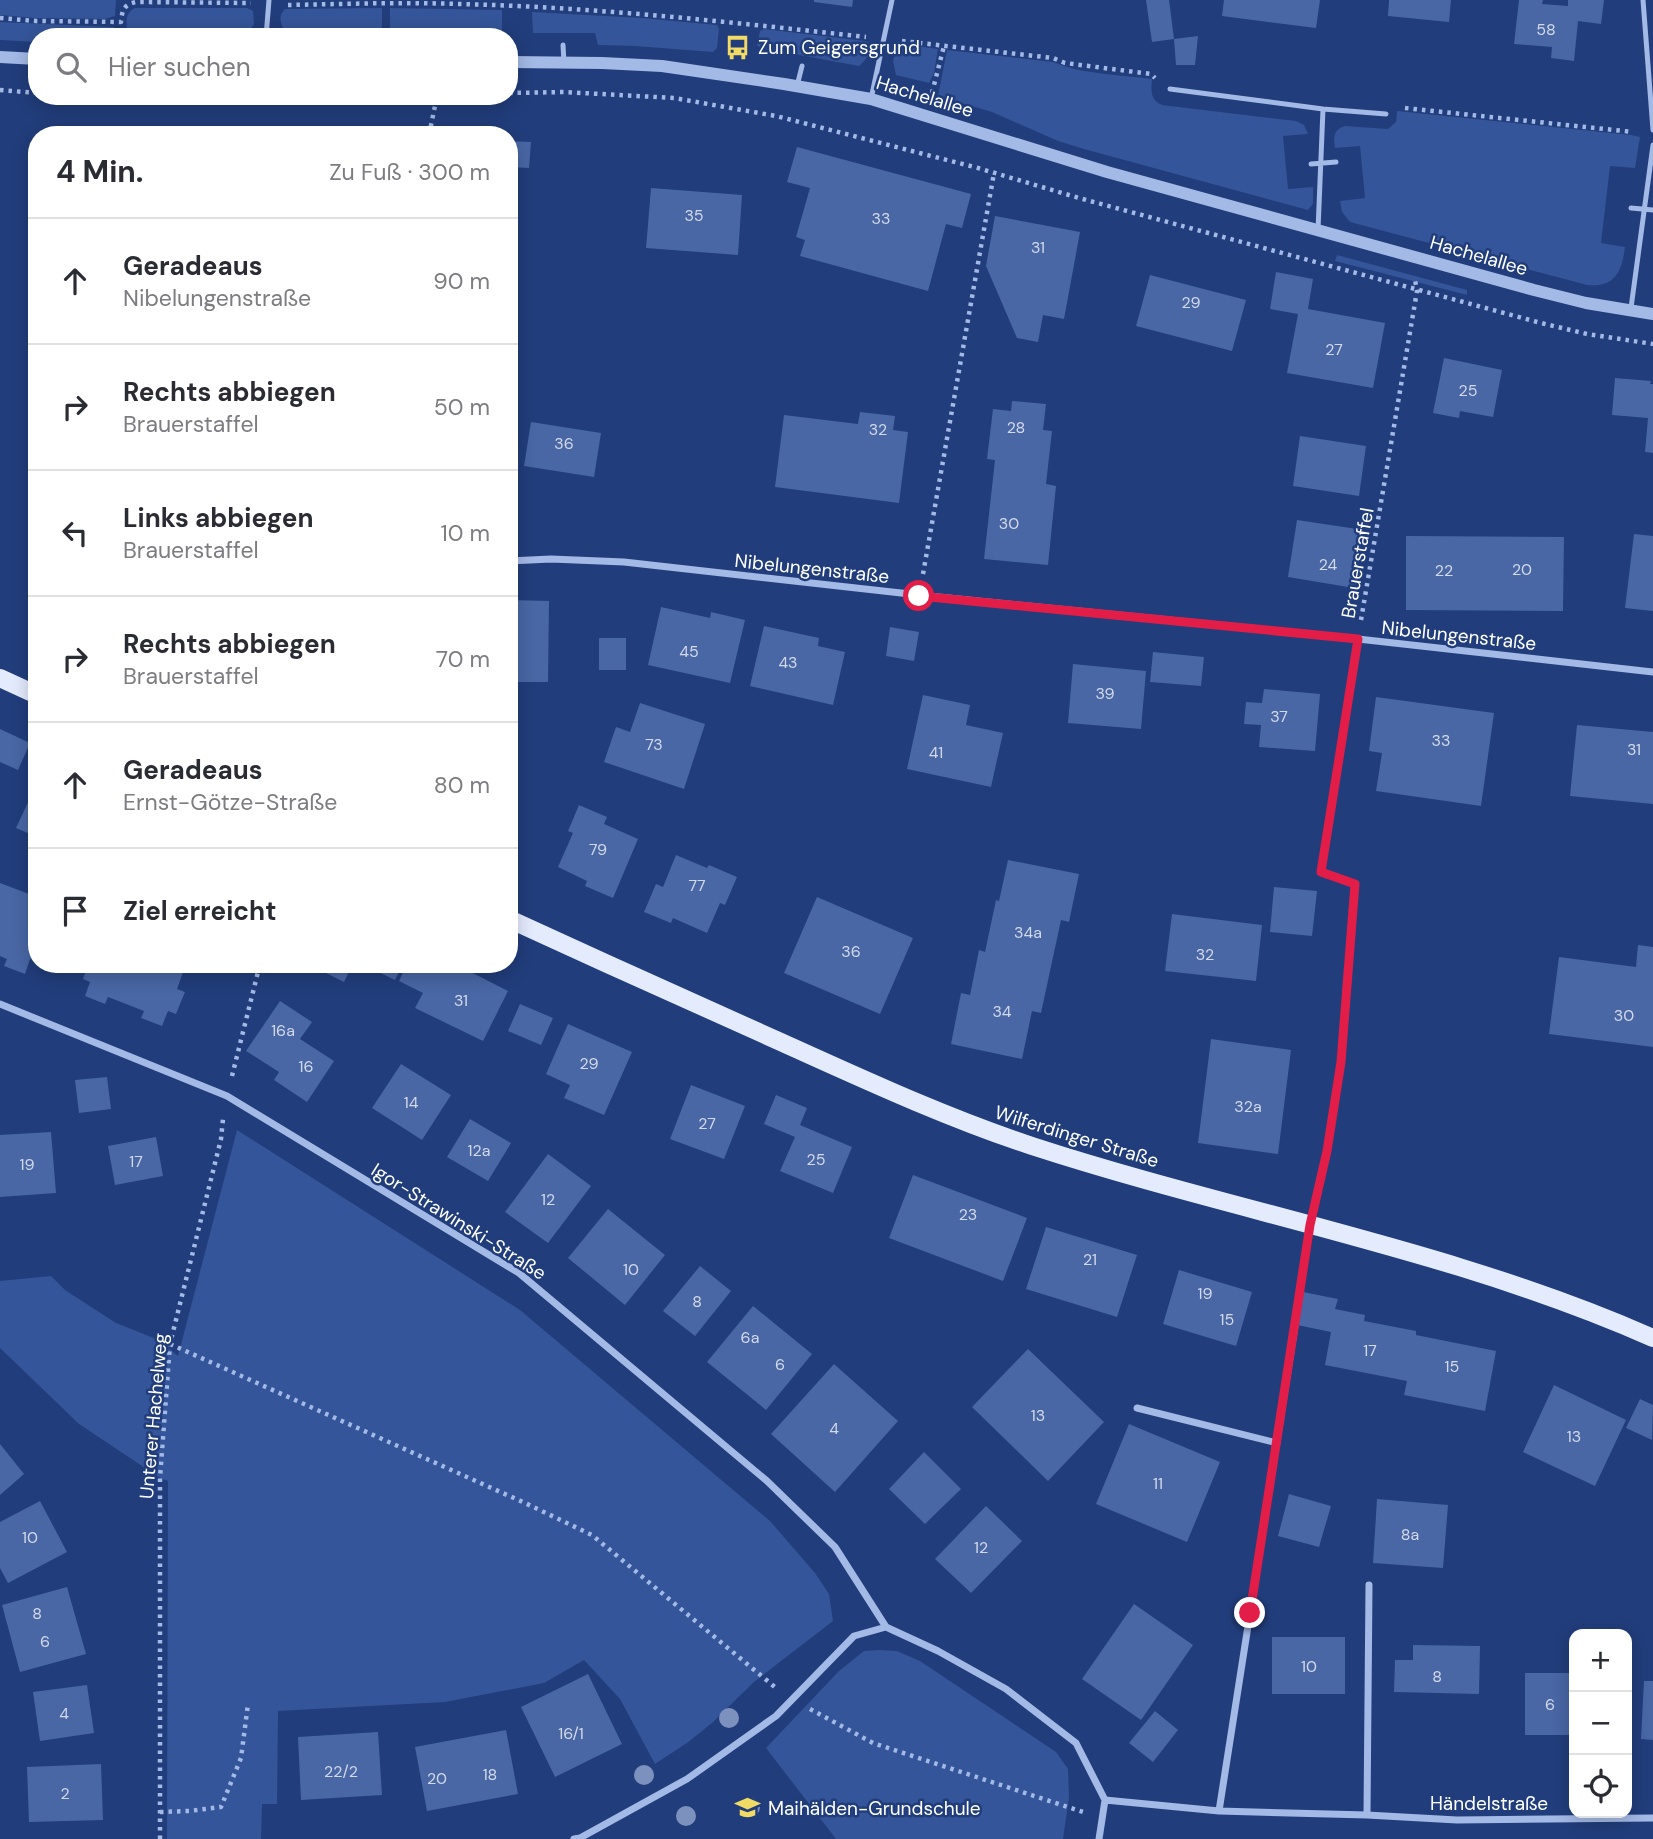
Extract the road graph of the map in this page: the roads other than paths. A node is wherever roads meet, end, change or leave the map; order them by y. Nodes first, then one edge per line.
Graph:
1 (892, 0) edge
2 (1643, 0) edge
3 (268, 2) edge
4 (267, 28) edge
5 (563, 46) dead end
6 (0, 57) edge
7 (28, 59) edge
8 (518, 62) edge
9 (564, 63) junction
10 (802, 66) dead end
11 (797, 86) junction
12 (1170, 89) road end
13 (871, 99) junction
14 (1323, 109) junction
15 (1386, 114) road end
16 (1653, 130) edge
17 (1653, 145) edge
18 (1336, 163) dead end
19 (1311, 164) dead end
20 (1321, 164) junction
21 (1630, 208) dead end
22 (1644, 209) junction
23 (1653, 210) edge
24 (1318, 230) junction
25 (1630, 311) junction
26 (1653, 314) edge
27 (518, 561) edge
28 (1653, 672) edge
29 (0, 678) edge
30 (28, 691) edge
31 (518, 923) edge
32 (0, 1004) edge
33 (1295, 1326) road end
34 (1653, 1338) edge
35 (1137, 1408) dead end
36 (1277, 1443) junction
37 (1370, 1584) dead end
38 (886, 1627) junction
39 (1105, 1800) junction
40 (1219, 1811) junction
41 (1367, 1815) junction
42 (1653, 1818) edge
43 (579, 1839) edge
44 (1099, 1839) edge

1 - 13 lane
2 - 16 lane
3 - 4 lane
5 - 9 lane
6 - 7 street
8 - 9 street, Hachelallee
9 - 11 street, Hachelallee
10 - 11 lane
11 - 13 street, Hachelallee
12 - 14 lane
13 - 24 street, Hachelallee
14 - 15 lane
14 - 20 lane
17 - 22 lane
18 - 20 lane
19 - 20 lane
20 - 24 lane
21 - 22 lane
22 - 23 lane
22 - 25 lane
24 - 25 street, Hachelallee
25 - 26 street, Hachelallee
27 - 28 street, Nibelungenstraße
29 - 30 main road
31 - 34 main road, Wilferdinger Straße
32 - 38 street, Igor-Strawinski-Straße
33 - 36 street
35 - 36 street
36 - 40 street
37 - 41 street
38 - 39 street
38 - 43 street
39 - 40 street, Händelstraße
39 - 44 street
40 - 41 street, Händelstraße
41 - 42 street, Händelstraße

